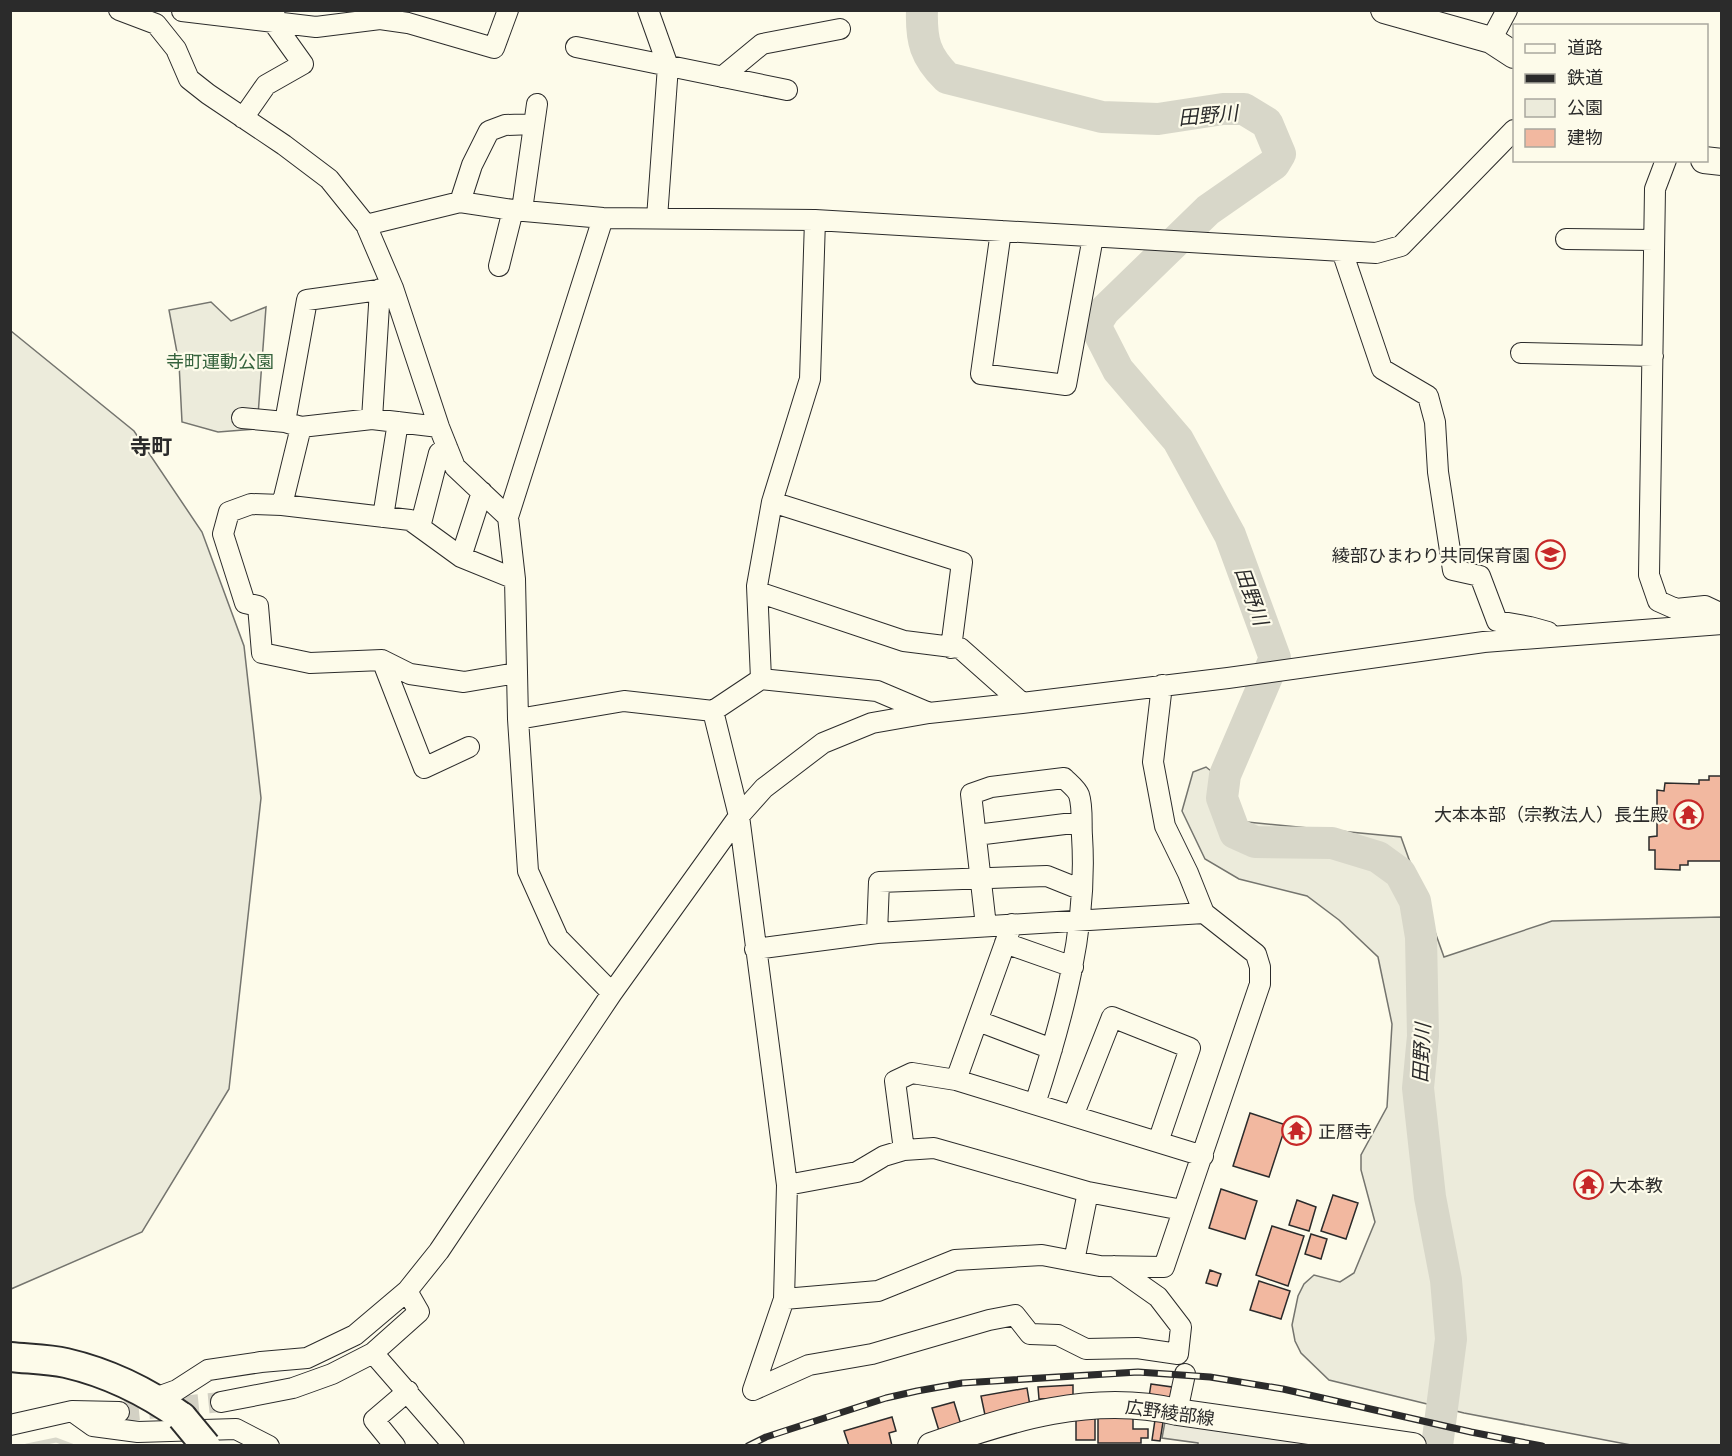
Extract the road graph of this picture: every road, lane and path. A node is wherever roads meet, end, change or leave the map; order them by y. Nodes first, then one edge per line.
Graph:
1 (508, 10) edge
2 (648, 10) edge
3 (1384, 10) edge
4 (1507, 10) edge
5 (182, 11) edge
6 (129, 12) edge
7 (230, 14) edge
8 (275, 16) edge
9 (369, 16) edge
10 (410, 17) edge
11 (319, 19) edge
12 (840, 29) dead end
13 (168, 39) junction
14 (1491, 40) junction
15 (576, 47) dead end
16 (1513, 54) edge
17 (668, 66) junction
18 (722, 77) junction
19 (787, 90) dead end
20 (243, 118) junction
21 (1513, 132) edge
22 (1665, 162) edge
23 (460, 201) junction
24 (518, 210) junction
25 (603, 218) junction
26 (657, 218) junction
27 (815, 220) junction
28 (366, 225) junction
29 (1001, 231) junction
30 (1093, 237) junction
31 (1566, 238) dead end
32 (1654, 240) junction
33 (1342, 251) junction
34 (499, 267) dead end
35 (387, 289) junction
36 (1521, 353) dead end
37 (1653, 356) junction
38 (243, 418) dead end
39 (372, 419) junction
40 (398, 422) junction
41 (293, 424) junction
42 (439, 427) junction
43 (447, 447) junction
44 (482, 492) junction
45 (772, 502) junction
46 (282, 505) junction
47 (383, 516) junction
48 (508, 517) junction
49 (420, 527) junction
50 (461, 556) junction
51 (515, 579) junction
52 (758, 592) junction
53 (1722, 614) edge
54 (1722, 624) edge
55 (1562, 636) junction
56 (951, 648) junction
57 (382, 660) junction
58 (517, 673) junction
59 (761, 680) junction
60 (1162, 685) junction
61 (1022, 704) junction
62 (713, 711) junction
63 (929, 713) junction
64 (518, 718) junction
65 (469, 747) dead end
66 (739, 816) junction
67 (1081, 822) junction
68 (975, 835) junction
69 (981, 879) junction
70 (1082, 890) junction
71 (1204, 913) junction
72 (1080, 920) junction
73 (986, 926) junction
74 (877, 933) junction
75 (1009, 934) junction
76 (755, 949) junction
77 (1073, 967) junction
78 (612, 993) junction
79 (978, 1021) junction
80 (1052, 1049) junction
81 (956, 1080) junction
82 (1035, 1104) junction
83 (1073, 1116) junction
84 (1158, 1142) junction
85 (904, 1150) junction
86 (1203, 1155) junction
87 (787, 1185) junction
88 (1088, 1192) junction
89 (1182, 1210) junction
90 (1074, 1261) junction
91 (1114, 1266) junction
92 (407, 1291) junction
93 (784, 1299) junction
94 (373, 1353) junction
95 (10, 1357) edge
96 (1185, 1374) dead end
97 (408, 1391) junction
98 (155, 1398) junction
99 (221, 1402) tunnel mouth
100 (72, 1411) junction
101 (119, 1412) tunnel mouth
102 (1177, 1412) junction
103 (10, 1425) edge
104 (206, 1446) edge
105 (269, 1446) edge
106 (395, 1446) edge
107 (454, 1446) edge
108 (931, 1446) edge
109 (1413, 1446) edge

1 - 10 street
2 - 17 street
3 - 14 main road
4 - 14 street
5 - 7 street
5 - 13 street
6 - 13 street
7 - 8 street
8 - 11 street
8 - 20 street
9 - 10 street
9 - 11 street
12 - 18 street
13 - 20 street
14 - 16 main road
15 - 17 street
17 - 18 street
17 - 26 street
18 - 19 street
20 - 28 street
21 - 33 street
22 - 32 street
23 - 24 street
23 - 24 street
23 - 28 street
24 - 25 street
24 - 34 street
25 - 26 street
25 - 48 street
26 - 27 street
27 - 29 street
27 - 45 street
28 - 35 street
29 - 30 street
29 - 30 street
30 - 33 street
31 - 32 street
32 - 37 street
33 - 55 street
35 - 39 street
35 - 41 street
35 - 42 street
36 - 37 street
37 - 53 street
38 - 41 street
39 - 40 street
39 - 41 street
40 - 42 street
40 - 47 street
41 - 46 street
42 - 43 street
43 - 44 street
43 - 49 street
44 - 48 street
44 - 50 street
45 - 52 street
45 - 56 street
46 - 47 street
46 - 57 street
47 - 49 street
48 - 51 street
49 - 50 street
50 - 51 street
51 - 58 street
52 - 56 street
52 - 59 street
54 - 55 street
55 - 60 street
56 - 61 street
57 - 58 street
57 - 65 street
58 - 64 street
59 - 62 street
59 - 63 street
60 - 61 street
60 - 71 street
61 - 63 street
62 - 64 street
62 - 66 street
63 - 66 street
64 - 78 street
66 - 76 street
66 - 78 street
67 - 68 street
67 - 68 street
67 - 70 street
68 - 69 street
69 - 70 street
69 - 73 street
69 - 74 street
70 - 72 street
71 - 72 street
71 - 86 street
72 - 75 street
72 - 77 street
73 - 74 street
73 - 75 street
74 - 76 street
75 - 77 street
75 - 79 street
76 - 87 street
77 - 80 street
78 - 92 street
79 - 80 street
79 - 81 street
80 - 82 street
81 - 82 street
81 - 85 street
82 - 83 street
83 - 84 street
83 - 84 street
84 - 86 street
85 - 87 street
85 - 88 street
86 - 89 street
87 - 93 street
88 - 89 street
88 - 90 street
89 - 91 street
90 - 91 street
90 - 93 street
91 - 93 street
92 - 94 street
92 - 98 street
94 - 97 street
94 - 99 street
95 - 98 highway
96 - 102 street
97 - 106 street
97 - 107 street
98 - 104 highway, bridge
100 - 101 street
100 - 103 street
100 - 105 street
102 - 108 main road, 広野綾部線
102 - 109 main road, 広野綾部線

